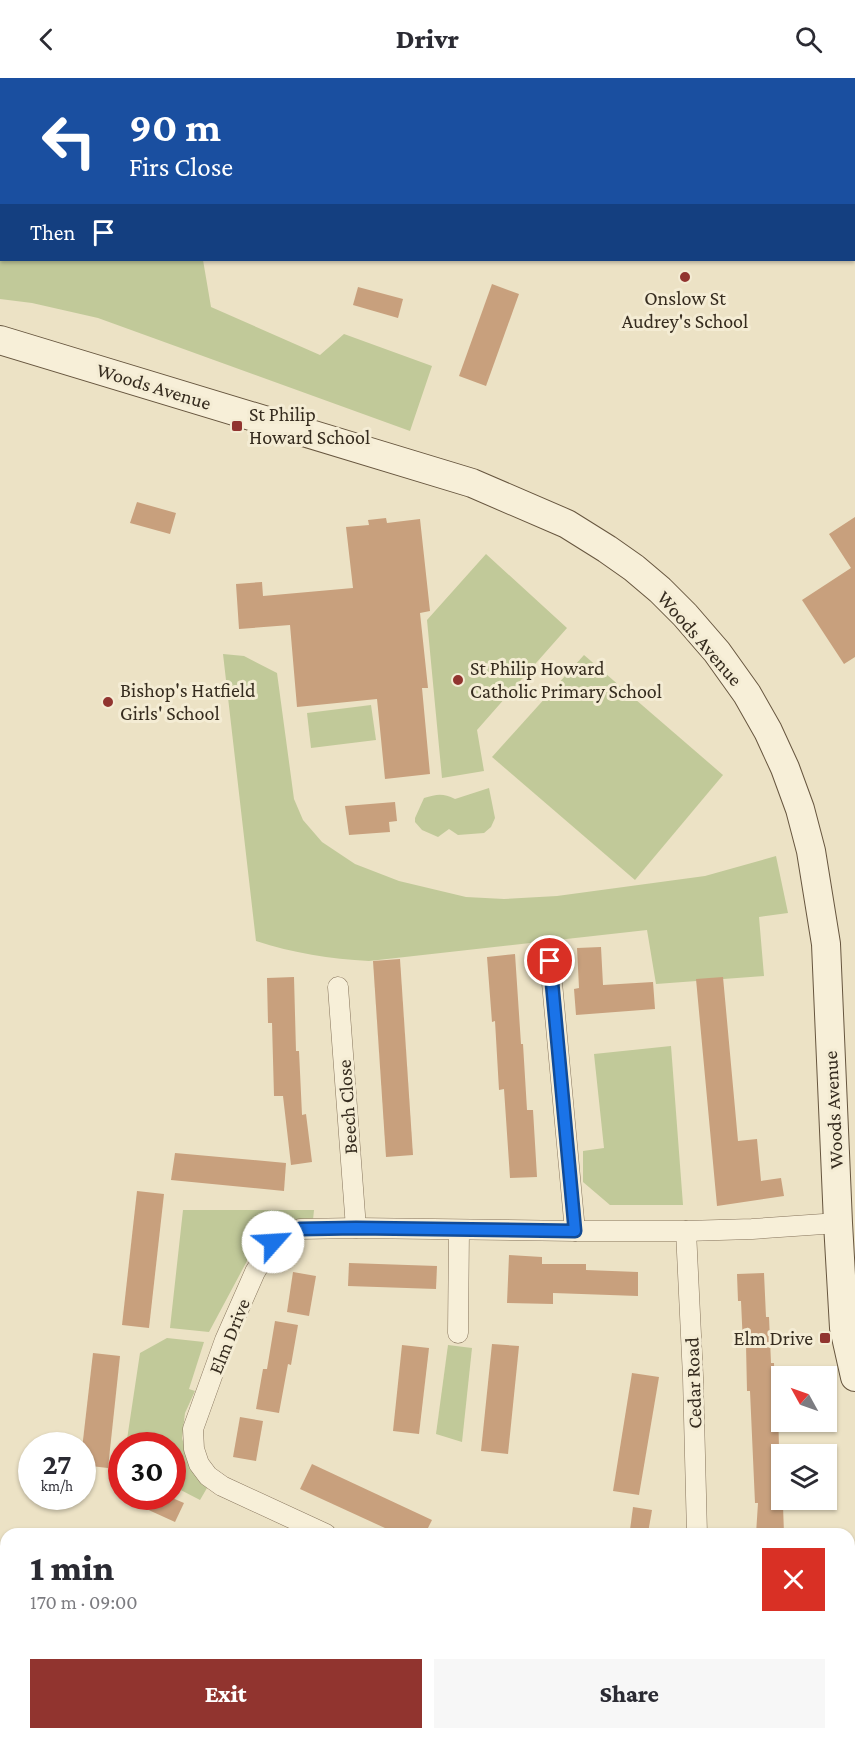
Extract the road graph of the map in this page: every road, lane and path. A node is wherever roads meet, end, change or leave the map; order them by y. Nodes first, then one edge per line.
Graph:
1 (0, 340) edge
2 (550, 961) dead end
3 (338, 987) dead end
4 (838, 1223) junction
5 (356, 1228) junction
6 (459, 1230) junction
7 (575, 1231) junction
8 (686, 1231) junction
9 (459, 1332) dead end
10 (855, 1377) edge
11 (313, 1528) edge
12 (697, 1528) edge

1 - 4 street, Woods Avenue
2 - 7 street
3 - 5 street, Beech Close
4 - 8 street, Elm Drive
4 - 10 street, Woods Avenue
5 - 6 street, Elm Drive
5 - 11 street, Elm Drive
6 - 7 street, Elm Drive
6 - 9 street
7 - 8 street, Elm Drive
8 - 12 street, Cedar Road

